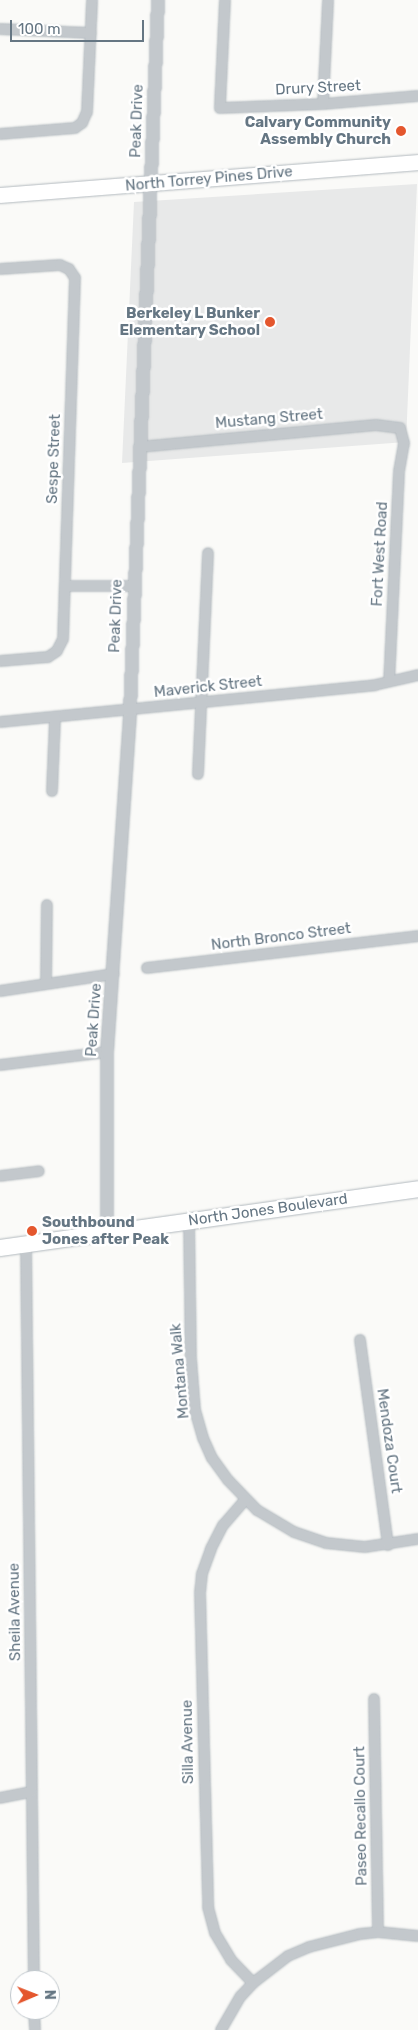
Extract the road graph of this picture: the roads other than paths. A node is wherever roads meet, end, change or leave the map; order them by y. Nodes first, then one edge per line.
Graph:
1 (92, 0) edge
2 (158, 0) edge
3 (225, 0) edge
4 (328, 0) edge
5 (0, 29) edge
6 (91, 33) junction
7 (418, 96) edge
8 (323, 104) junction
9 (0, 134) edge
10 (418, 162) edge
11 (150, 183) junction
12 (0, 195) edge
13 (0, 269) edge
14 (400, 428) joint
15 (139, 446) junction
16 (208, 553) dead end
17 (65, 586) junction
18 (134, 586) junction
19 (0, 661) edge
20 (418, 675) edge
21 (389, 681) junction
22 (201, 704) junction
23 (130, 711) junction
24 (55, 718) junction
25 (0, 722) edge
26 (198, 774) dead end
27 (52, 791) dead end
28 (47, 905) dead end
29 (418, 936) edge
30 (147, 968) dead end
31 (114, 974) junction
32 (46, 983) junction
33 (0, 991) edge
34 (107, 1052) junction
35 (0, 1065) edge
36 (39, 1171) dead end
37 (0, 1176) edge
38 (418, 1190) edge
39 (189, 1221) junction
40 (107, 1233) junction
41 (26, 1244) junction
42 (0, 1248) edge
43 (360, 1340) dead end
44 (245, 1500) junction
45 (418, 1539) edge
46 (388, 1545) junction
47 (374, 1699) dead end
48 (31, 1792) junction
49 (0, 1798) edge
50 (378, 1932) junction
51 (418, 1936) edge
52 (34, 1970) edge
53 (253, 1983) junction
54 (221, 2030) edge

1 - 6 street
2 - 11 street, Peak Drive
3 - 8 street, Drury Street
4 - 8 street
5 - 6 street
6 - 9 street
7 - 8 street, Drury Street
10 - 11 main road, North Torrey Pines Drive
11 - 12 main road, North Torrey Pines Drive
11 - 15 street, Peak Drive
13 - 17 street, Sespe Street
14 - 15 street, Mustang Street
14 - 21 street, Fort West Road
15 - 18 street, Peak Drive
16 - 22 street
17 - 18 street
17 - 19 street, Sespe Street
18 - 23 street, Peak Drive
20 - 21 street, Maverick Street
21 - 22 street, Maverick Street
22 - 23 street, Maverick Street
22 - 26 street
23 - 24 street, Maverick Street
23 - 31 street, Peak Drive
24 - 25 street, Maverick Street
24 - 27 street
28 - 32 street
29 - 30 street, North Bronco Street
31 - 32 street
31 - 34 street, Peak Drive
32 - 33 street
34 - 35 street
34 - 40 street, Peak Drive
36 - 37 street
38 - 39 main road, North Jones Boulevard
39 - 40 main road, North Jones Boulevard
39 - 44 street, Montana Walk
40 - 41 main road, North Jones Boulevard
41 - 42 main road, North Jones Boulevard
41 - 48 street, Sheila Avenue
43 - 46 street, Mendoza Court
44 - 46 street, Montana Walk
44 - 53 street, Silla Avenue
45 - 46 street, Montana Walk
47 - 50 street, Paseo Recallo Court
48 - 49 street
48 - 52 street, Sheila Avenue
50 - 51 street
50 - 53 street
53 - 54 street

